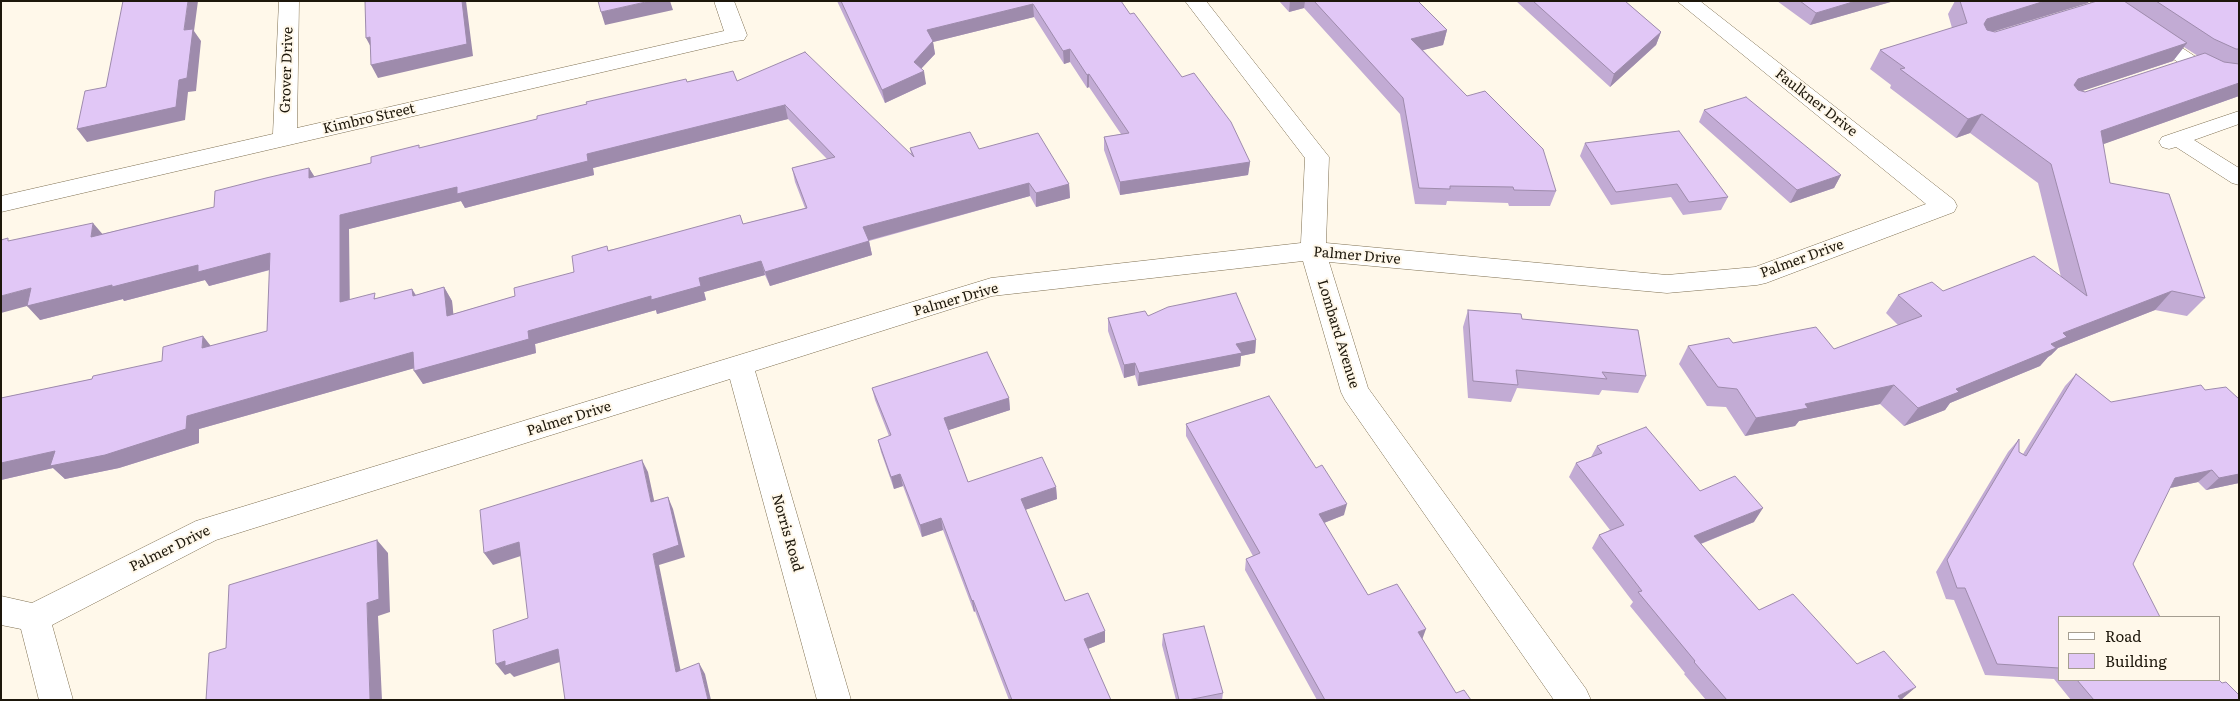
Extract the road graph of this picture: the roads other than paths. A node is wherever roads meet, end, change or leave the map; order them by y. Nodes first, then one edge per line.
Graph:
1 (289, 1) edge
2 (724, 1) edge
3 (1195, 1) edge
4 (1687, 1) edge
5 (2096, 6) edge
6 (2192, 63) junction
7 (2174, 69) edge
8 (2239, 77) edge
9 (2239, 117) edge
10 (286, 138) junction
11 (2174, 141) joint
12 (2239, 178) edge
13 (1, 204) edge
14 (1945, 206) joint
15 (1313, 251) junction
16 (740, 366) junction
17 (1, 610) edge
18 (34, 618) junction
19 (56, 700) edge
20 (834, 700) edge
21 (1574, 700) edge

1 - 10 street, Grover Drive
2 - 10 street, Kimbro Street
3 - 15 street, Lombard Avenue
4 - 14 street, Faulkner Drive
5 - 6 lane
6 - 7 lane
6 - 8 lane
9 - 11 lane
10 - 13 street, Kimbro Street
11 - 12 lane
14 - 15 street, Palmer Drive
15 - 16 street, Palmer Drive
15 - 21 street, Lombard Avenue
16 - 18 street, Palmer Drive
16 - 20 street, Norris Road
17 - 18 street
18 - 19 street

